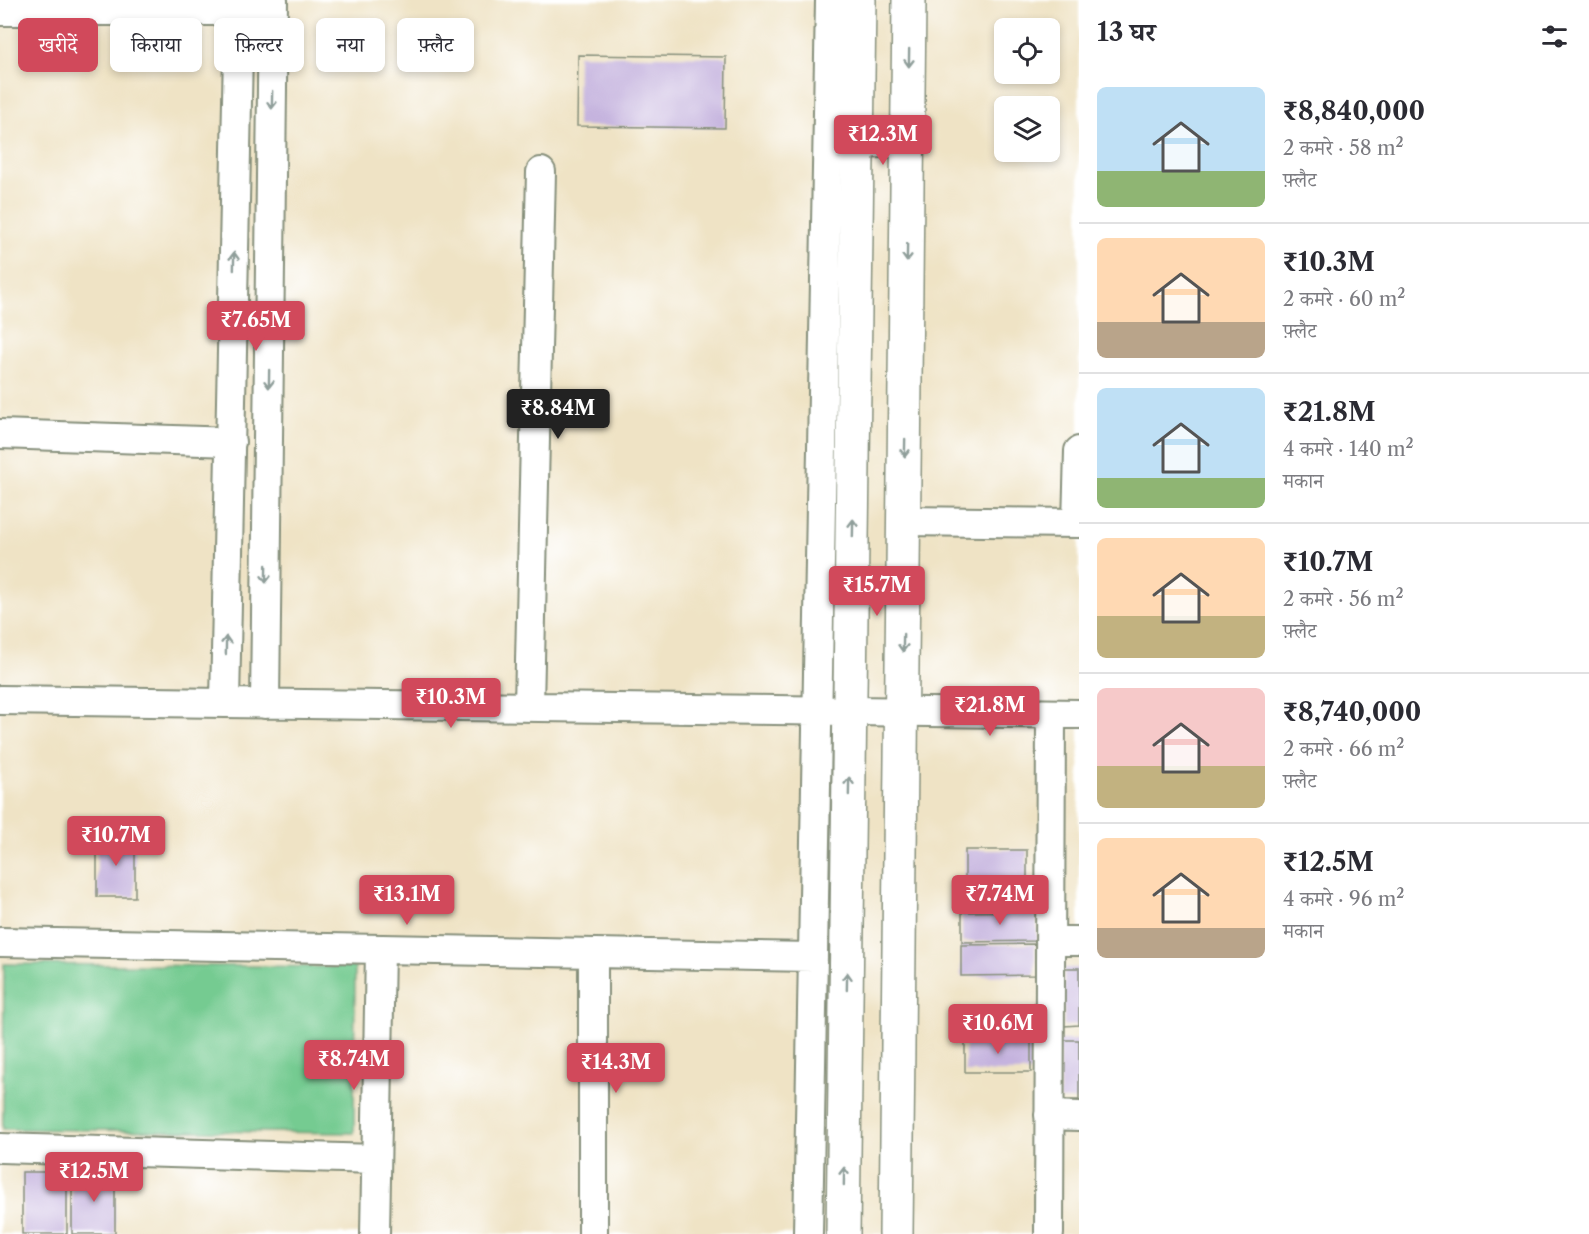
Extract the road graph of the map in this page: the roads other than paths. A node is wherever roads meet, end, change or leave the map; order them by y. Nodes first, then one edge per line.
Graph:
1 (830, 0) edge
2 (859, 0) edge
3 (909, 0) edge
4 (239, 5) edge
5 (273, 5) edge
6 (0, 11) edge
7 (908, 142) junction
8 (843, 145) junction
9 (541, 172) dead end
10 (0, 434) edge
11 (231, 441) junction
12 (1079, 451) edge
13 (904, 521) junction
14 (1078, 523) edge
15 (0, 700) edge
16 (225, 703) junction
17 (265, 704) junction
18 (529, 706) junction
19 (817, 711) junction
20 (850, 712) junction
21 (902, 712) junction
22 (1051, 714) junction
23 (1079, 714) edge
24 (1050, 941) junction
25 (1079, 941) edge
26 (0, 942) edge
27 (380, 949) junction
28 (593, 953) junction
29 (813, 957) junction
30 (1049, 1115) junction
31 (1079, 1116) edge
32 (0, 1148) edge
33 (376, 1159) junction
34 (375, 1234) edge
35 (593, 1234) edge
36 (808, 1234) edge
37 (843, 1234) edge
38 (896, 1234) edge
39 (1048, 1234) edge

1 - 8 street
2 - 8 street
3 -> 7 street
4 - 5 street
4 - 6 street
11 -> 4 street
5 -> 17 street
7 - 8 street
7 -> 13 street
8 - 19 street
20 -> 8 street
9 - 18 street
10 - 11 street
16 -> 11 street
12 - 14 street
13 - 14 street
13 -> 21 street
15 - 16 street
16 - 17 street
17 - 18 street
18 - 19 street
19 - 20 street
19 - 29 street
20 - 21 street
37 -> 20 street
21 - 22 street
21 - 38 street
22 - 23 street
22 - 24 street
24 - 25 street
24 - 30 street
26 - 27 street
27 - 28 street
27 - 33 street
28 - 29 street
28 - 35 street
29 - 36 street
30 - 31 street
30 - 39 street
32 - 33 street
33 - 34 street

